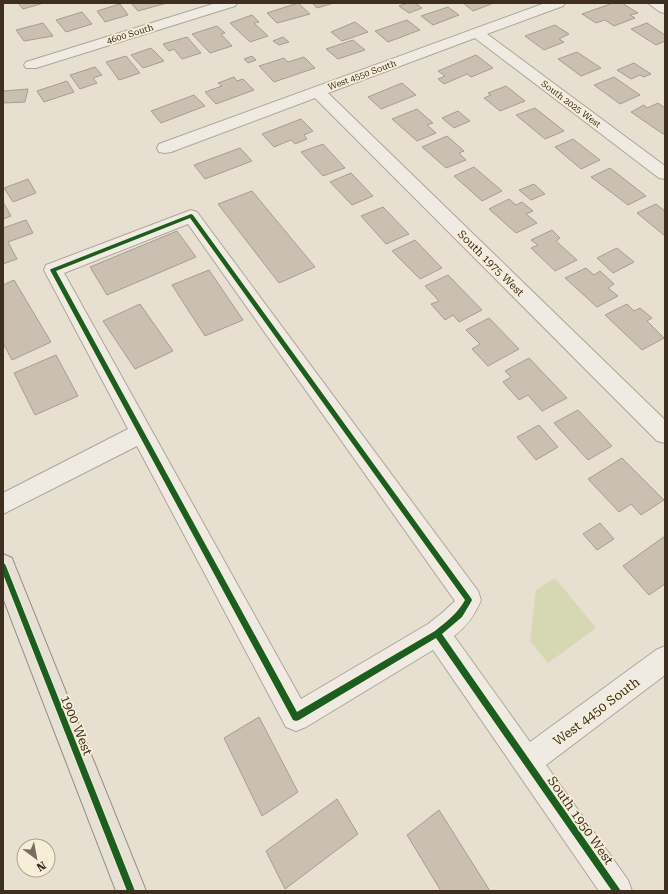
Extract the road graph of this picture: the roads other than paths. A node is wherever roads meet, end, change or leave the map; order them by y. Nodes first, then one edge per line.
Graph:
1 (230, 3) edge
2 (558, 3) edge
3 (655, 3) edge
4 (665, 9) edge
5 (477, 33) junction
6 (31, 65) dead end
7 (318, 92) junction
8 (165, 148) dead end
9 (665, 174) edge
10 (141, 433) junction
11 (665, 434) edge
12 (3, 504) edge
13 (3, 566) edge
14 (438, 633) junction
15 (665, 659) edge
16 (527, 762) junction
17 (131, 891) edge
18 (618, 891) edge

1 - 6 street, 4600 South
2 - 5 street, West 4550 South
3 - 4 street
5 - 7 street, West 4550 South
5 - 9 street, South 2025 West
7 - 8 street, West 4550 South
7 - 11 street, South 1975 West
10 - 12 street
10 - 14 street
10 - 14 street
13 - 17 main road, 1900 West
14 - 16 street, South 1950 West
15 - 16 street, West 4450 South
16 - 18 street, South 1950 West

